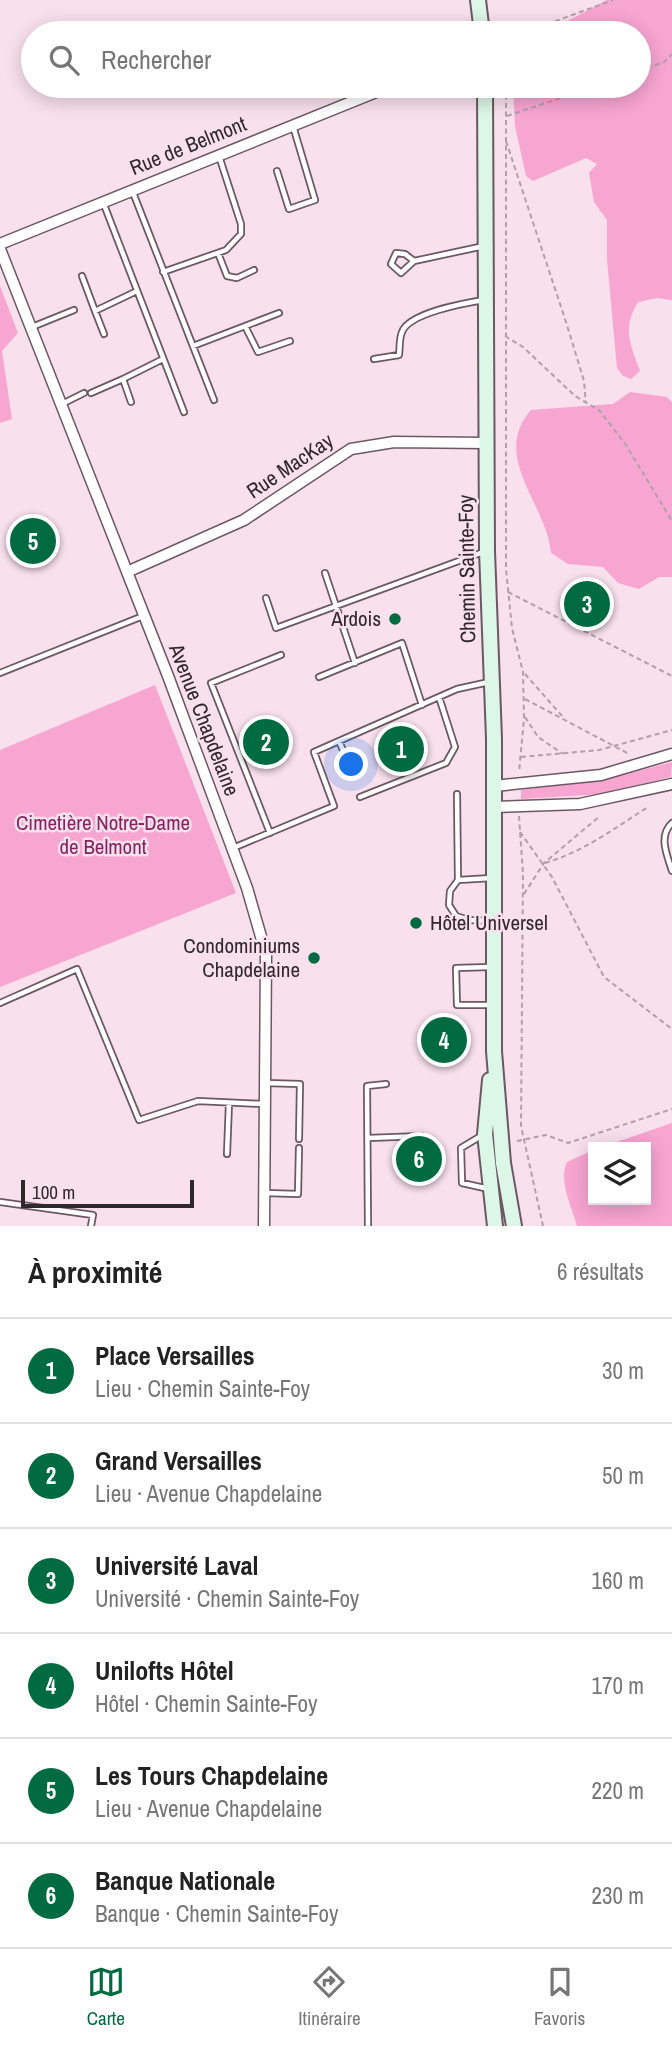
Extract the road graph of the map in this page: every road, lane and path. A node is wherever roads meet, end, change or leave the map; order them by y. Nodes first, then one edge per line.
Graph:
1 (478, 0) edge
2 (613, 0) edge
3 (481, 21) edge
4 (556, 21) edge
5 (672, 54) edge
6 (651, 67) edge
7 (361, 98) edge
8 (485, 98) edge
9 (506, 98) edge
10 (561, 98) edge
11 (505, 117) junction
12 (293, 125) junction
13 (506, 139) junction
14 (218, 155) junction
15 (277, 171) dead end
16 (132, 189) junction
17 (102, 201) junction
18 (485, 246) junction
19 (0, 247) edge
20 (218, 253) junction
21 (414, 261) junction
22 (254, 270) dead end
23 (163, 272) junction
24 (82, 276) dead end
25 (137, 291) junction
26 (485, 300) junction
27 (74, 310) dead end
28 (95, 311) junction
29 (279, 313) dead end
30 (245, 326) junction
31 (31, 327) junction
32 (104, 334) dead end
33 (505, 336) junction
34 (290, 341) dead end
35 (192, 346) junction
36 (163, 359) junction
37 (374, 359) dead end
38 (123, 379) junction
39 (84, 393) dead end
40 (91, 393) dead end
41 (214, 400) dead end
42 (131, 402) dead end
43 (61, 404) junction
44 (586, 404) junction
45 (184, 412) dead end
46 (486, 443) junction
47 (672, 521) edge
48 (486, 551) junction
49 (127, 572) junction
50 (325, 573) dead end
51 (507, 592) junction
52 (266, 597) dead end
53 (336, 607) junction
54 (144, 616) junction
55 (281, 655) dead end
56 (355, 663) junction
57 (523, 672) junction
58 (0, 673) edge
59 (672, 676) edge
60 (319, 677) dead end
61 (491, 682) junction
62 (439, 697) junction
63 (524, 698) junction
64 (422, 705) junction
65 (524, 716) junction
66 (564, 718) junction
67 (672, 730) edge
68 (339, 741) junction
69 (618, 746) junction
70 (629, 754) dead end
71 (672, 754) edge
72 (564, 755) junction
73 (520, 757) junction
74 (354, 776) dead end
75 (519, 776) dead end
76 (672, 784) edge
77 (494, 786) junction
78 (457, 794) dead end
79 (360, 797) dead end
80 (493, 807) junction
81 (648, 807) dead end
82 (519, 815) dead end
83 (600, 816) dead end
84 (672, 823) edge
85 (519, 831) junction
86 (270, 833) junction
87 (232, 849) junction
88 (544, 863) junction
89 (672, 871) edge
90 (493, 878) junction
91 (458, 880) junction
92 (523, 895) junction
93 (494, 921) junction
94 (494, 966) junction
95 (0, 1003) edge
96 (494, 1005) junction
97 (672, 1029) edge
98 (494, 1051) junction
99 (264, 1083) junction
100 (386, 1084) dead end
101 (229, 1103) junction
102 (264, 1104) junction
103 (672, 1109) edge
104 (485, 1134) junction
105 (422, 1136) dead end
106 (368, 1138) junction
107 (299, 1139) dead end
108 (523, 1140) junction
109 (517, 1142) dead end
110 (299, 1148) dead end
111 (227, 1154) dead end
112 (489, 1189) junction
113 (264, 1193) junction
114 (0, 1202) edge
115 (92, 1226) edge
116 (264, 1226) edge
117 (368, 1226) edge
118 (495, 1226) edge
119 (514, 1226) edge
120 (542, 1226) edge

1 - 3 main road
2 - 4 path
5 - 6 path
7 - 12 street, Rue de Belmont
8 - 18 main road, Chemin Sainte-Foy
9 - 11 path
10 - 11 path
11 - 13 path
12 - 14 street, Rue de Belmont
12 - 15 lane
13 - 33 path
13 - 44 path
14 - 16 street, Rue de Belmont
14 - 20 lane
16 - 17 street, Rue de Belmont
16 - 23 lane
17 - 19 street, Rue de Belmont
17 - 25 lane
18 - 21 lane
18 - 26 main road, Chemin Sainte-Foy
19 - 31 street, Avenue Chapdelaine
20 - 22 lane
20 - 23 lane
21 - 21 lane
23 - 35 lane
24 - 28 lane
25 - 28 lane
25 - 36 lane
26 - 37 lane
26 - 46 main road, Chemin Sainte-Foy
27 - 31 lane
28 - 32 lane
29 - 30 lane
30 - 34 lane
30 - 35 lane
31 - 43 street, Avenue Chapdelaine
33 - 44 path
33 - 51 path
35 - 41 lane
36 - 38 lane
36 - 45 lane
38 - 40 lane
38 - 42 lane
39 - 43 lane
43 - 49 street, Avenue Chapdelaine
44 - 47 path
46 - 48 main road, Chemin Sainte-Foy
46 - 49 street, Rue MacKay
48 - 53 lane
48 - 61 main road, Chemin Sainte-Foy
49 - 54 street, Avenue Chapdelaine
50 - 53 lane
51 - 57 path
51 - 59 path
52 - 53 lane
53 - 56 lane
54 - 58 lane
54 - 87 street, Avenue Chapdelaine
55 - 86 lane
56 - 60 lane
56 - 64 lane
57 - 63 path
57 - 66 path
61 - 62 lane
61 - 77 main road, Chemin Sainte-Foy
62 - 64 lane
62 - 79 lane
63 - 65 path
63 - 66 path
64 - 68 lane
65 - 72 path
65 - 73 path
66 - 69 path
67 - 69 path
68 - 74 lane
68 - 86 lane
69 - 70 path
69 - 72 path
71 - 77 street
72 - 73 path
73 - 75 path
76 - 80 street
77 - 80 main road, Chemin Sainte-Foy
78 - 91 lane
80 - 90 main road, Chemin Sainte-Foy
81 - 88 path
82 - 85 path
83 - 88 path
84 - 89 lane
85 - 88 path
85 - 92 path
86 - 87 lane
87 - 99 street, Avenue Chapdelaine
88 - 92 path
88 - 97 path
90 - 91 lane
90 - 93 main road, Chemin Sainte-Foy
91 - 93 lane
92 - 108 path
93 - 94 main road, Chemin Sainte-Foy
94 - 96 main road, Chemin Sainte-Foy
94 - 96 lane
95 - 101 lane
96 - 98 main road, Chemin Sainte-Foy
98 - 104 main road, Chemin Sainte-Foy
98 - 119 main road, Chemin Sainte-Foy
99 - 102 street, Avenue Chapdelaine
99 - 107 lane
100 - 106 lane
101 - 102 lane
101 - 111 lane
102 - 113 street, Avenue Chapdelaine
103 - 108 path
104 - 112 main road, Chemin Sainte-Foy
104 - 112 lane
105 - 106 lane
106 - 117 lane
108 - 109 path
108 - 120 path
110 - 113 lane
112 - 118 main road, Chemin Sainte-Foy
113 - 116 street, Avenue Chapdelaine
114 - 115 lane

